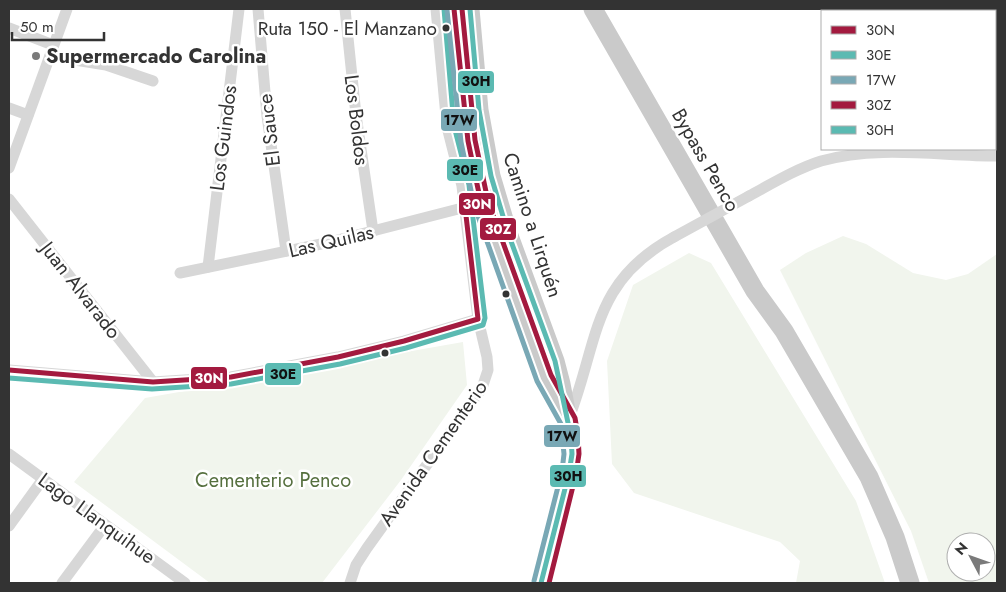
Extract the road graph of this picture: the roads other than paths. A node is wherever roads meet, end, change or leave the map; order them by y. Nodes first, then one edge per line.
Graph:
1 (67, 9) edge
2 (239, 9) edge
3 (258, 9) edge
4 (346, 9) edge
5 (436, 9) edge
6 (454, 9) edge
7 (470, 9) edge
8 (593, 9) edge
9 (604, 9) edge
10 (9, 28) edge
11 (51, 51) junction
12 (153, 81) dead end
13 (9, 108) edge
14 (28, 115) junction
15 (997, 156) edge
16 (9, 168) edge
17 (9, 199) edge
18 (473, 205) junction
19 (373, 231) junction
20 (286, 251) junction
21 (208, 267) junction
22 (180, 273) dead end
23 (478, 319) junction
24 (784, 331) junction
25 (9, 370) edge
26 (153, 382) junction
27 (568, 421) junction
28 (9, 454) edge
29 (43, 479) junction
30 (106, 525) junction
31 (9, 526) edge
32 (352, 578) edge
33 (170, 579) edge
34 (62, 583) edge
35 (185, 583) edge
36 (345, 583) edge
37 (541, 583) edge
38 (910, 583) edge

1 - 11 street
2 - 21 street, Los Guindos
3 - 20 street, El Sauce
4 - 19 street, Los Boldos
5 - 18 street, Avenida Cementerio
6 - 18 main road, Camino a Lirquén
7 - 27 main road, Camino a Lirquén
8 - 24 main road, Bypass Penco
9 - 24 main road, Bypass Penco
10 - 11 street
11 - 12 street
11 - 14 street
13 - 14 street
14 - 16 street
15 - 27 street, bridge
17 - 26 street, Juan Alvarado
18 - 19 street, Las Quilas
18 - 23 street, Avenida Cementerio
18 - 27 main road, Camino a Lirquén
19 - 20 street, Las Quilas
20 - 21 street, Las Quilas
21 - 22 street, Las Quilas
23 - 26 street
23 - 32 street, Avenida Cementerio
24 - 38 main road, Bypass Penco
25 - 26 street
27 - 37 main road, Camino a Lirquén
28 - 29 street, Lago Llanquihue
29 - 30 street, Lago Llanquihue
29 - 31 street
30 - 33 street, Lago Llanquihue
30 - 34 street
32 - 36 street, Avenida Cementerio
33 - 35 street, Lago Llanquihue

